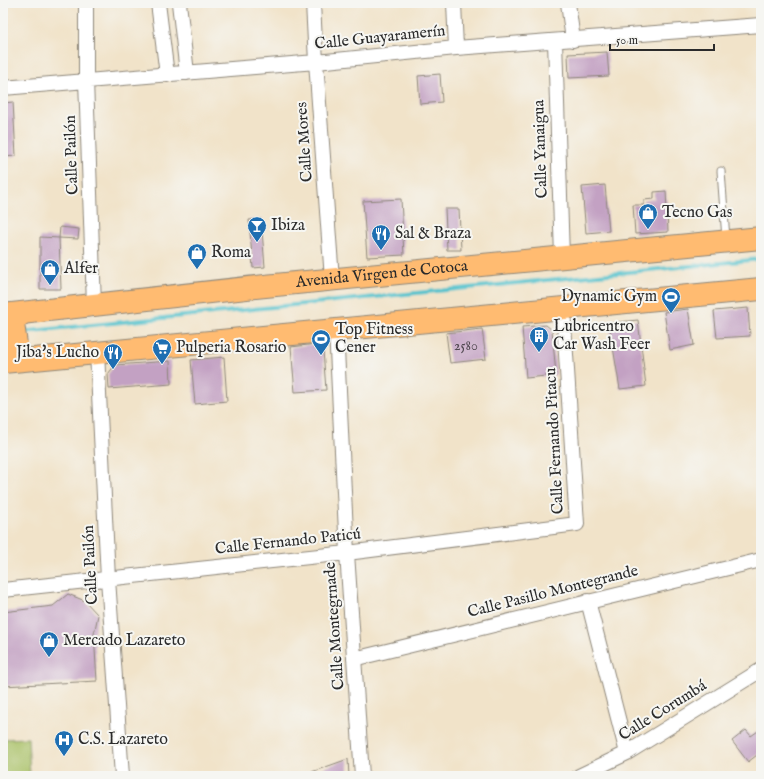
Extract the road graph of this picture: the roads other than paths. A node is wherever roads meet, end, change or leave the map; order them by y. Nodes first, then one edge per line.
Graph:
1 (86, 3) edge
2 (158, 3) edge
3 (179, 3) edge
4 (314, 3) edge
5 (454, 3) edge
6 (568, 3) edge
7 (761, 25) edge
8 (572, 40) junction
9 (555, 41) junction
10 (456, 48) junction
11 (316, 62) junction
12 (187, 73) junction
13 (167, 75) junction
14 (86, 80) junction
15 (3, 88) edge
16 (721, 171) dead end
17 (761, 238) edge
18 (726, 241) junction
19 (562, 257) junction
20 (332, 279) junction
21 (761, 289) edge
22 (94, 305) junction
23 (563, 308) junction
24 (336, 329) junction
25 (11, 341) edge
26 (97, 352) junction
27 (577, 524) joint
28 (347, 553) junction
29 (761, 560) edge
30 (108, 579) junction
31 (3, 590) edge
32 (588, 601) junction
33 (354, 659) junction
34 (761, 670) edge
35 (627, 753) junction
36 (122, 776) edge
37 (362, 776) edge
38 (579, 776) edge

1 - 14 street, Calle Pailón
2 - 13 street
3 - 12 street
4 - 11 street, Calle Mores
5 - 10 street
6 - 8 street
7 - 8 street, Calle Guayaramerín
8 - 9 street, Calle Guayaramerín
9 - 10 street, Calle Guayaramerín
9 - 19 street, Calle Yanaigua
10 - 11 street, Calle Guayaramerín
11 - 12 street, Calle Guayaramerín
11 - 20 street, Calle Mores
12 - 13 street, Calle Guayaramerín
13 - 14 street, Calle Guayaramerín
14 - 15 street, Calle Guayaramerín
14 - 22 street, Calle Pailón
16 - 18 lane
17 - 18 main road, Avenida Virgen de Cotoca
18 - 19 main road, Avenida Virgen de Cotoca
19 - 20 main road, Avenida Virgen de Cotoca
20 - 22 main road, Avenida Virgen de Cotoca
21 - 23 main road, Avenida Virgen de Cotoca
22 - 25 main road, Avenida Virgen de Cotoca
23 - 24 main road, Avenida Virgen de Cotoca
23 - 27 street, Calle Fernando Pitacu
24 - 26 main road, Avenida Virgen de Cotoca
24 - 28 street, Calle Montegrnade
25 - 26 main road, Avenida Virgen de Cotoca
26 - 30 street, Calle Pailón
27 - 28 street, Calle Fernando Paticú
28 - 30 street, Calle Fernando Paticú
28 - 33 street, Calle Montegrnade
29 - 32 street, Calle Pasillo Montegrande
30 - 31 street, Calle Fernando Paticú
30 - 36 street, Calle Pailón
32 - 33 street, Calle Pasillo Montegrande
32 - 35 street
33 - 37 street, Calle Montegrnade
34 - 35 street, Calle Corumbá
35 - 38 street, Calle Corumbá

